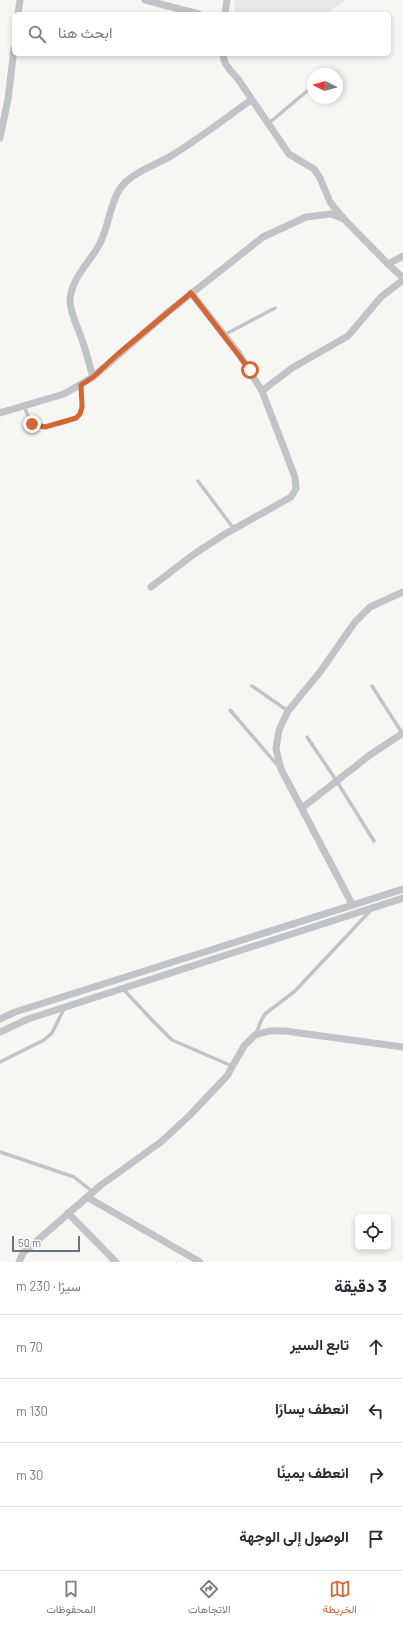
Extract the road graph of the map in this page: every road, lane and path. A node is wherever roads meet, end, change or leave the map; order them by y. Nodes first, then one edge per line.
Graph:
1 (20, 0) edge
2 (145, 0) edge
3 (227, 0) edge
4 (18, 12) edge
5 (191, 12) edge
6 (225, 12) edge
7 (13, 56) edge
8 (223, 56) edge
9 (307, 91) edge
10 (251, 100) junction
11 (268, 124) junction
12 (0, 138) edge
13 (344, 219) junction
14 (403, 256) edge
15 (388, 264) junction
16 (403, 279) edge
17 (191, 293) junction
18 (275, 308) dead end
19 (224, 335) junction
20 (93, 377) junction
21 (81, 385) junction
22 (262, 391) junction
23 (24, 406) junction
24 (0, 413) edge
25 (198, 480) dead end
26 (234, 529) junction
27 (150, 587) dead end
28 (403, 592) edge
29 (252, 686) dead end
30 (372, 686) dead end
31 (230, 710) dead end
32 (288, 712) junction
33 (403, 733) edge
34 (307, 737) dead end
35 (281, 769) junction
36 (336, 780) junction
37 (302, 808) junction
38 (374, 841) dead end
39 (403, 888) edge
40 (403, 898) edge
41 (352, 904) junction
42 (374, 907) junction
43 (123, 989) junction
44 (64, 1008) junction
45 (0, 1019) edge
46 (0, 1032) edge
47 (255, 1036) junction
48 (403, 1047) edge
49 (0, 1062) edge
50 (233, 1067) junction
51 (0, 1152) edge
52 (90, 1194) junction
53 (68, 1213) junction
54 (19, 1262) edge
55 (116, 1262) edge
56 (200, 1262) edge

1 - 4 street
2 - 5 street
3 - 6 street
7 - 12 street
8 - 10 street
9 - 11 lane
10 - 11 street
10 - 20 street
11 - 13 street
13 - 15 street
13 - 17 street
14 - 15 street
15 - 16 street
16 - 22 street
17 - 19 street
17 - 20 street
18 - 19 lane
19 - 22 street
20 - 21 street
21 - 23 street
21 - 23 lane
22 - 26 street
23 - 24 street
25 - 26 lane
26 - 27 street
28 - 32 street
29 - 32 lane
30 - 33 lane
31 - 35 lane
32 - 35 street
33 - 36 street
34 - 36 lane
35 - 37 street
36 - 37 street
36 - 38 lane
37 - 41 street
39 - 41 street
40 - 42 street
41 - 45 street
42 - 43 street
42 - 47 lane
43 - 44 street
43 - 50 lane
44 - 46 street
44 - 49 lane
47 - 48 street
47 - 50 street
50 - 52 street
51 - 52 lane
52 - 53 street
52 - 56 street
53 - 54 street
53 - 55 street

